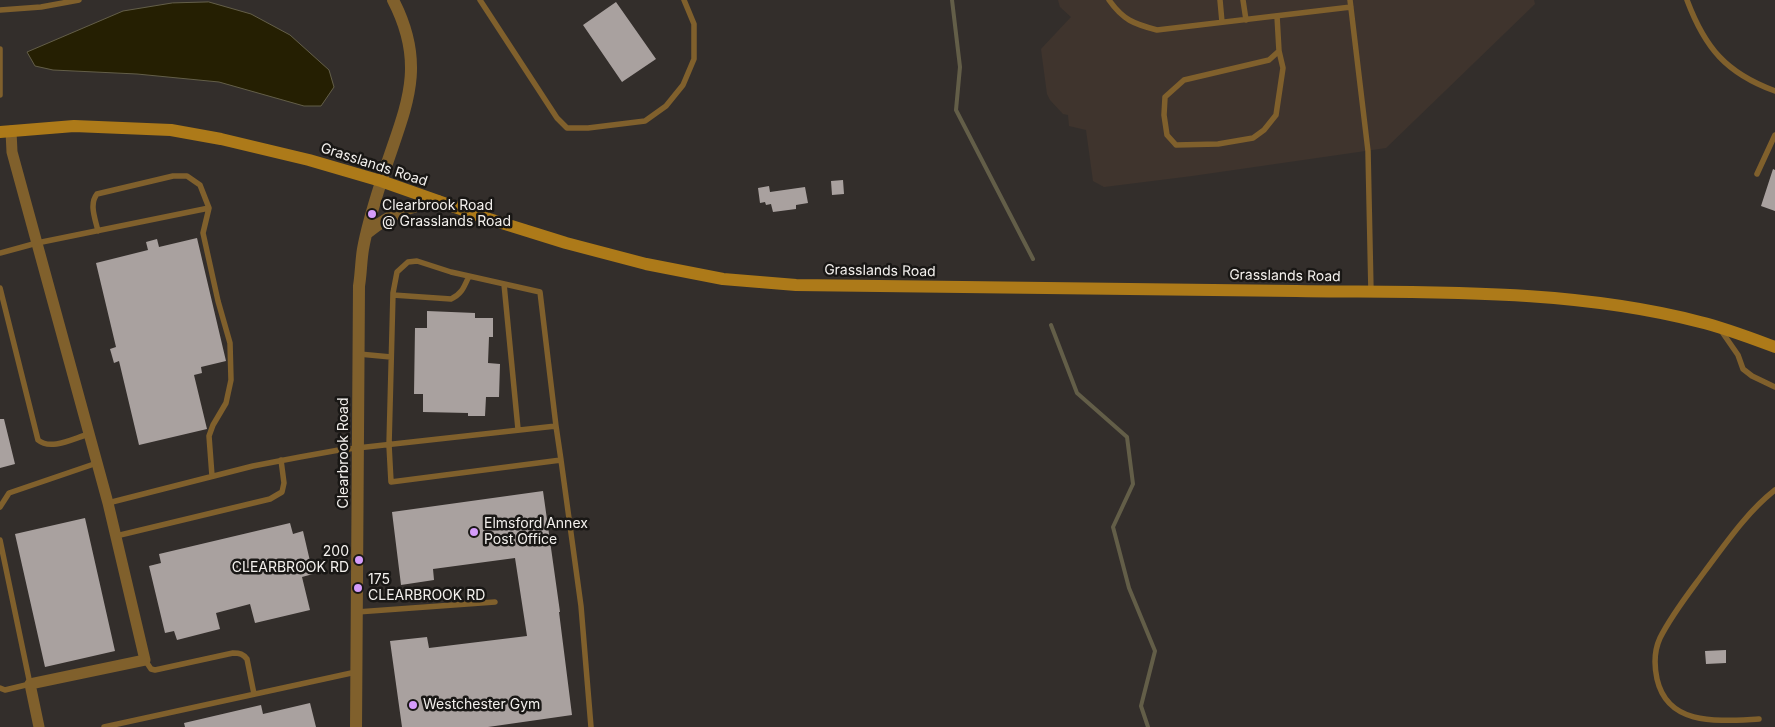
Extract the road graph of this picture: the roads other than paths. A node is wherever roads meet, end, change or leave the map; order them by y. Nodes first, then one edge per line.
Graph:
1 (79, 0) edge
2 (393, 0) edge
3 (480, 0) edge
4 (684, 0) edge
5 (1109, 0) edge
6 (1220, 0) edge
7 (1243, 0) edge
8 (1687, 0) edge
9 (1351, 3) edge
10 (0, 10) edge
11 (1277, 16) junction
12 (1246, 20) junction
13 (1222, 22) junction
14 (0, 49) edge
15 (1279, 51) junction
16 (1775, 91) edge
17 (0, 94) edge
18 (6, 132) edge
19 (1775, 135) edge
20 (1757, 174) dead end
21 (381, 181) junction
22 (438, 201) junction
23 (208, 208) junction
24 (98, 231) junction
25 (367, 233) junction
26 (37, 243) junction
27 (0, 253) edge
28 (469, 276) junction
29 (504, 284) junction
30 (0, 288) edge
31 (1371, 292) junction
32 (393, 295) junction
33 (1719, 328) junction
34 (1775, 347) edge
35 (359, 354) junction
36 (391, 357) junction
37 (1775, 387) edge
38 (556, 426) junction
39 (518, 429) junction
40 (89, 434) junction
41 (389, 445) junction
42 (358, 448) junction
43 (281, 460) junction
44 (561, 460) junction
45 (97, 463) junction
46 (212, 476) junction
47 (1775, 490) edge
48 (108, 503) junction
49 (0, 507) edge
50 (116, 536) junction
51 (0, 540) edge
52 (495, 602) dead end
53 (357, 612) junction
54 (145, 660) junction
55 (357, 672) junction
56 (30, 684) junction
57 (0, 688) edge
58 (254, 694) junction
59 (1759, 719) dead end
60 (39, 727) edge
61 (104, 727) edge
62 (356, 727) edge
63 (592, 727) edge

1 - 10 lane
2 - 21 street, Clearbrook Road
3 - 4 lane
5 - 13 lane
6 - 13 lane
7 - 12 lane
8 - 16 lane
9 - 11 lane
9 - 31 lane
11 - 12 lane
11 - 15 lane
12 - 13 lane
14 - 17 lane
15 - 15 lane
18 - 21 main road, Grasslands Road
18 - 26 street
19 - 20 lane
21 - 22 main road, Grasslands Road
21 - 25 street, Clearbrook Road
22 - 25 street
22 - 31 main road, Grasslands Road
23 - 24 lane
23 - 24 lane
23 - 46 lane
24 - 26 lane
25 - 35 street, Clearbrook Road
26 - 27 lane
26 - 40 street
28 - 29 lane
28 - 32 lane
28 - 32 lane
29 - 38 lane
29 - 39 lane
30 - 40 lane
31 - 33 main road, Grasslands Road
32 - 36 lane
33 - 34 main road, Grasslands Road
33 - 37 lane
35 - 36 lane
35 - 42 street, Clearbrook Road
36 - 41 lane
38 - 39 lane
38 - 44 lane
39 - 41 lane
40 - 45 street
41 - 42 lane
41 - 44 lane
42 - 43 lane
42 - 53 street, Clearbrook Road
43 - 46 lane
43 - 50 lane
44 - 63 lane
45 - 48 street
45 - 49 lane
46 - 48 lane
47 - 59 lane
48 - 50 street
50 - 54 street
51 - 56 lane
52 - 53 lane
53 - 55 street, Clearbrook Road
54 - 56 street
54 - 58 lane
55 - 58 lane
55 - 62 street, Clearbrook Road
56 - 57 lane
56 - 60 street
58 - 61 lane

